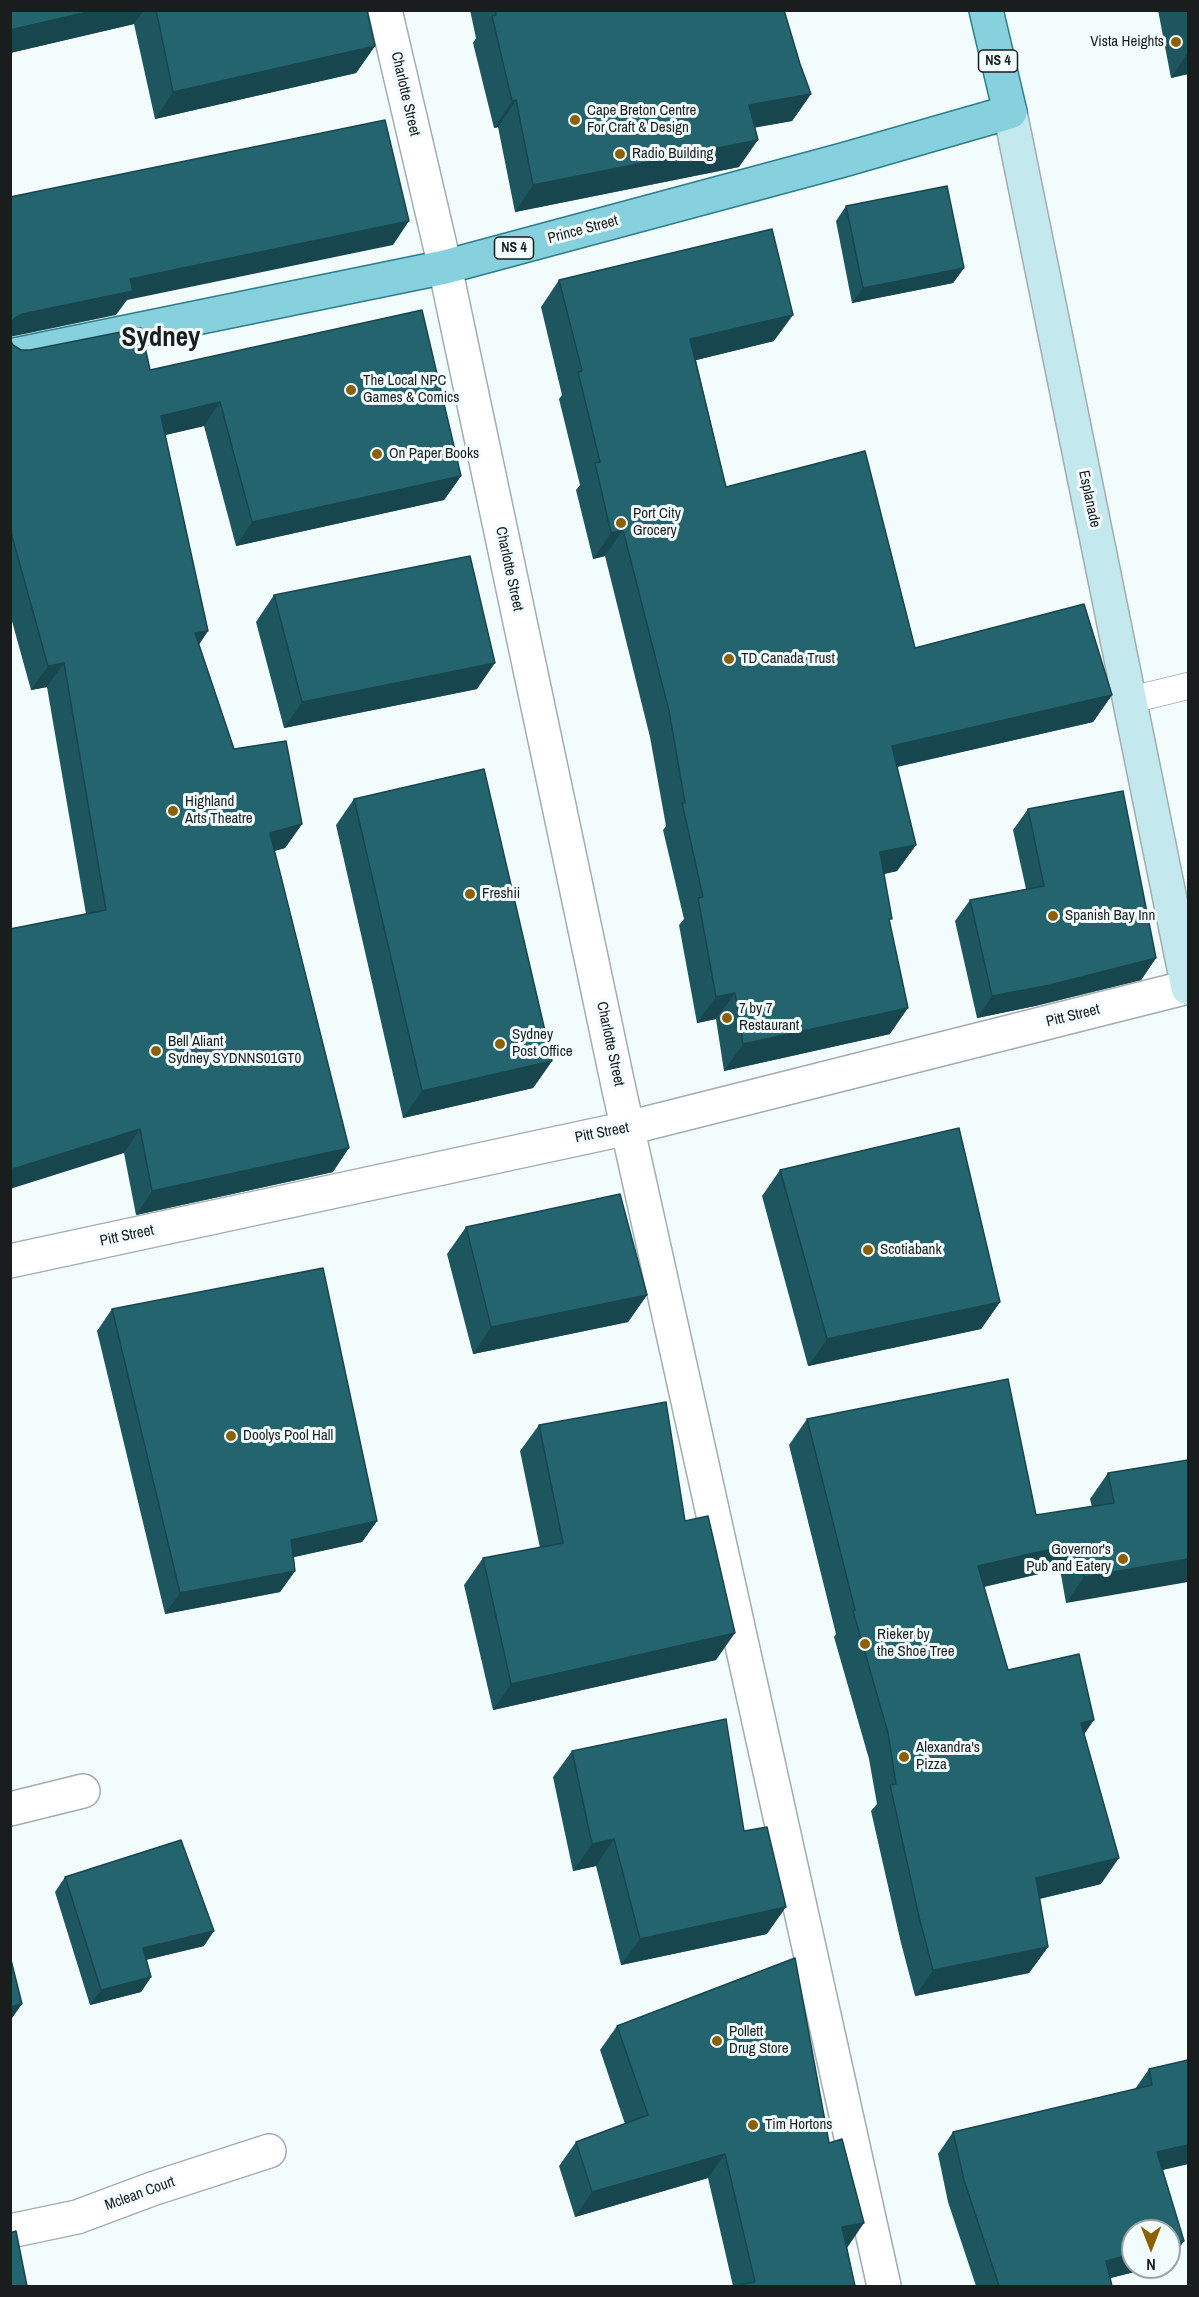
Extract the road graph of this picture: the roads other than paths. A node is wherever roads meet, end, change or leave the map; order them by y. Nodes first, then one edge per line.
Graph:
1 (385, 10) edge
2 (986, 10) edge
3 (1010, 112) junction
4 (445, 267) junction
5 (10, 356) edge
6 (1188, 686) edge
7 (1130, 700) junction
8 (1188, 988) edge
9 (628, 1128) junction
10 (10, 1261) edge
11 (83, 1791) dead end
12 (10, 1809) edge
13 (269, 2151) dead end
14 (10, 2231) edge
15 (884, 2286) edge

1 - 4 street, Charlotte Street
2 - 3 main road, Esplanade / NS 4
3 - 4 main road, Prince Street / NS 4
3 - 7 street, Esplanade
4 - 5 main road, Prince Street / NS 4
4 - 9 street, Charlotte Street
6 - 7 lane
7 - 8 street, Esplanade
8 - 9 street, Pitt Street
9 - 10 street, Pitt Street
9 - 15 street, Charlotte Street
11 - 12 street
13 - 14 street, Mclean Court

